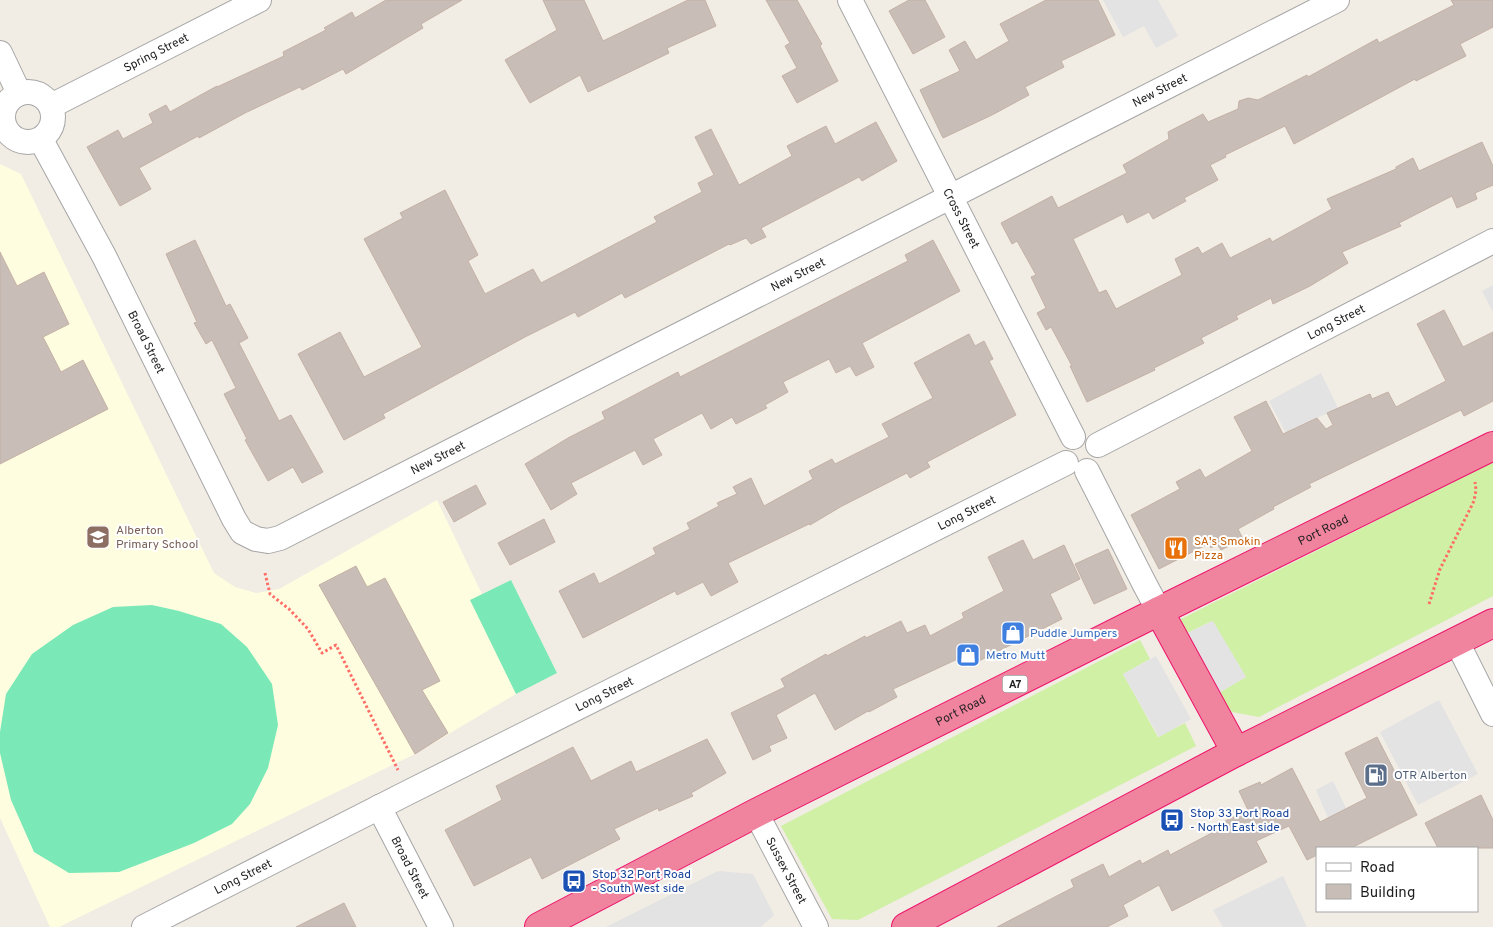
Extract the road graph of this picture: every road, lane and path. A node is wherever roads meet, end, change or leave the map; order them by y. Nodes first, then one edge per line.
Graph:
1 (259, 0) edge
2 (850, 0) edge
3 (1337, 0) edge
4 (0, 53) edge
5 (19, 93) junction
6 (51, 106) junction
7 (3, 128) edge
8 (41, 140) junction
9 (950, 196) junction
10 (1493, 241) edge
11 (1074, 437) junction
12 (1098, 445) junction
13 (1493, 446) edge
14 (1467, 459) junction
15 (1077, 467) junction
16 (256, 539) joint
17 (265, 573) dead end
18 (1429, 604) dead end
19 (1159, 611) junction
20 (1493, 623) edge
21 (1456, 640) junction
22 (1493, 714) edge
23 (1236, 752) junction
24 (398, 770) dead end
25 (380, 807) junction
26 (756, 813) junction
27 (144, 927) edge
28 (441, 927) edge
29 (539, 927) edge
30 (816, 927) edge
31 (906, 927) edge

1 - 6 street, Spring Street
2 - 9 street, Cross Street
3 - 9 street, New Street
4 - 5 street
5 - 6 street
5 - 7 street
6 - 8 street
7 - 8 street
8 - 16 street, Broad Street
9 - 11 street, Cross Street
9 - 16 street, New Street
10 - 12 street, Long Street
11 - 12 street
11 - 15 street
12 - 15 street
13 - 14 highway, Port Road / A7
14 - 18 path
14 - 19 highway, Port Road / A7
15 - 19 street
15 - 25 street, Long Street
17 - 24 path
19 - 23 highway
19 - 26 highway, Port Road / A7
20 - 21 highway
21 - 22 street
21 - 23 highway
23 - 31 highway
25 - 27 street, Long Street
25 - 28 street, Broad Street
26 - 29 highway, Port Road / A7
26 - 30 street, Sussex Street

